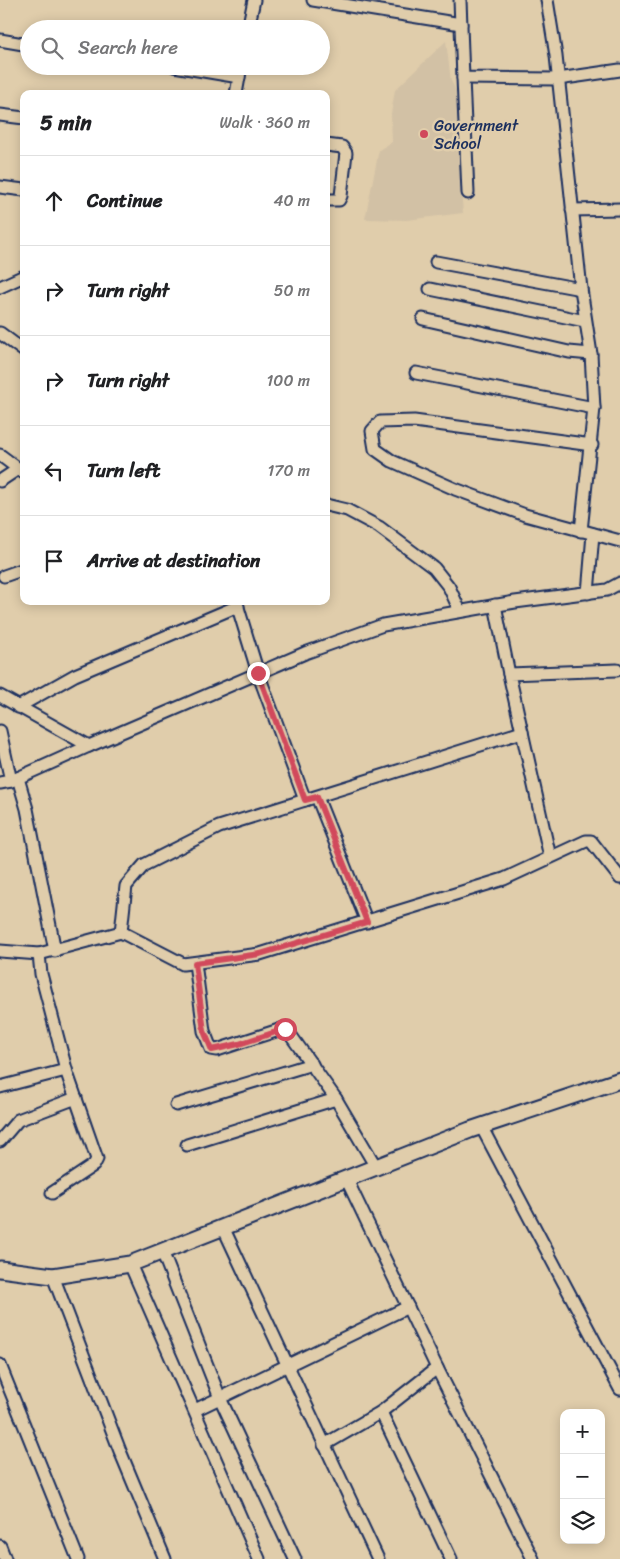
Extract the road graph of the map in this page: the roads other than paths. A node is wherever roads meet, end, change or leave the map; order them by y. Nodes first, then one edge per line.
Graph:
1 (254, 0) edge
2 (313, 0) edge
3 (460, 0) edge
4 (547, 0) edge
5 (250, 20) edge
6 (461, 24) junction
7 (0, 40) edge
8 (20, 43) edge
9 (620, 70) edge
10 (239, 75) edge
11 (463, 78) junction
12 (558, 79) junction
13 (237, 90) edge
14 (0, 115) edge
15 (20, 118) edge
16 (330, 146) edge
17 (0, 186) edge
18 (20, 189) edge
19 (468, 193) dead end
20 (330, 200) edge
21 (620, 208) edge
22 (572, 210) junction
23 (436, 262) dead end
24 (20, 278) edge
25 (0, 286) edge
26 (430, 289) dead end
27 (580, 289) junction
28 (423, 319) dead end
29 (585, 321) junction
30 (0, 333) edge
31 (20, 349) edge
32 (591, 354) junction
33 (416, 373) dead end
34 (594, 408) junction
35 (592, 445) junction
36 (0, 455) edge
37 (20, 470) edge
38 (20, 471) edge
39 (0, 481) edge
40 (330, 506) edge
41 (587, 532) junction
42 (620, 541) edge
43 (20, 570) edge
44 (4, 576) dead end
45 (620, 583) edge
46 (588, 593) junction
47 (232, 605) edge
48 (238, 605) edge
49 (495, 605) junction
50 (460, 611) junction
51 (617, 670) dead end
52 (258, 673) junction
53 (509, 674) junction
54 (0, 697) edge
55 (18, 707) junction
56 (0, 731) edge
57 (522, 732) junction
58 (89, 746) junction
59 (10, 781) edge
60 (317, 797) junction
61 (305, 800) junction
62 (550, 857) junction
63 (620, 878) edge
64 (367, 922) junction
65 (121, 932) junction
66 (0, 951) edge
67 (55, 951) junction
68 (39, 954) junction
69 (195, 963) junction
70 (312, 1064) junction
71 (66, 1070) junction
72 (620, 1080) edge
73 (0, 1087) edge
74 (76, 1098) junction
75 (336, 1099) junction
76 (176, 1105) dead end
77 (481, 1126) junction
78 (0, 1141) edge
79 (187, 1145) dead end
80 (376, 1167) junction
81 (346, 1178) junction
82 (52, 1192) dead end
83 (223, 1227) junction
84 (162, 1251) junction
85 (130, 1264) junction
86 (1, 1270) edge
87 (53, 1276) junction
88 (408, 1307) junction
89 (0, 1365) edge
90 (286, 1366) junction
91 (437, 1368) junction
92 (620, 1389) edge
93 (220, 1398) junction
94 (195, 1410) junction
95 (381, 1412) junction
96 (324, 1445) junction
97 (0, 1546) edge
98 (5, 1559) edge
99 (78, 1559) edge
100 (165, 1559) edge
101 (259, 1559) edge
102 (294, 1559) edge
103 (378, 1559) edge
104 (451, 1559) edge
105 (533, 1559) edge

1 - 5 street
2 - 6 street
3 - 6 street
4 - 12 street
6 - 11 street
7 - 8 street
9 - 12 street
10 - 13 street
11 - 12 street
11 - 19 street
12 - 22 street
14 - 15 street
16 - 20 street
17 - 18 street
21 - 22 street
22 - 27 street
23 - 27 street
24 - 25 street
26 - 29 street
27 - 29 street
28 - 32 street
29 - 32 street
30 - 31 street
32 - 34 street
33 - 34 street
34 - 35 street
35 - 41 street
35 - 41 street
36 - 37 street
38 - 39 street
40 - 50 street
41 - 42 street
41 - 46 street
43 - 44 street
45 - 46 street
46 - 49 street
47 - 55 street
48 - 52 street
49 - 50 street
49 - 53 street
50 - 52 street
51 - 53 street
52 - 58 street
52 - 61 street
53 - 57 street
54 - 55 street
55 - 58 street
56 - 59 street
57 - 60 street
57 - 62 street
58 - 59 street
59 - 67 street
60 - 61 street
60 - 64 street
61 - 65 street
62 - 63 street
62 - 64 street
64 - 69 street
65 - 67 street
65 - 69 street
66 - 68 street
67 - 68 street
68 - 71 street
69 - 70 street
70 - 75 street
70 - 76 street
71 - 73 street
71 - 74 street
72 - 77 street
74 - 78 street
74 - 82 street
75 - 79 street
75 - 80 street
77 - 80 street
77 - 92 street
80 - 81 street
81 - 83 street
81 - 88 street
83 - 84 street
83 - 90 street
84 - 85 street
84 - 93 street
85 - 87 street
85 - 94 street
86 - 87 street
87 - 100 street
88 - 90 street
88 - 91 street
89 - 99 street
90 - 93 street
90 - 96 street
91 - 95 street
91 - 105 street
93 - 94 street
93 - 102 street
94 - 101 street
95 - 96 street
95 - 104 street
96 - 103 street
97 - 98 street

